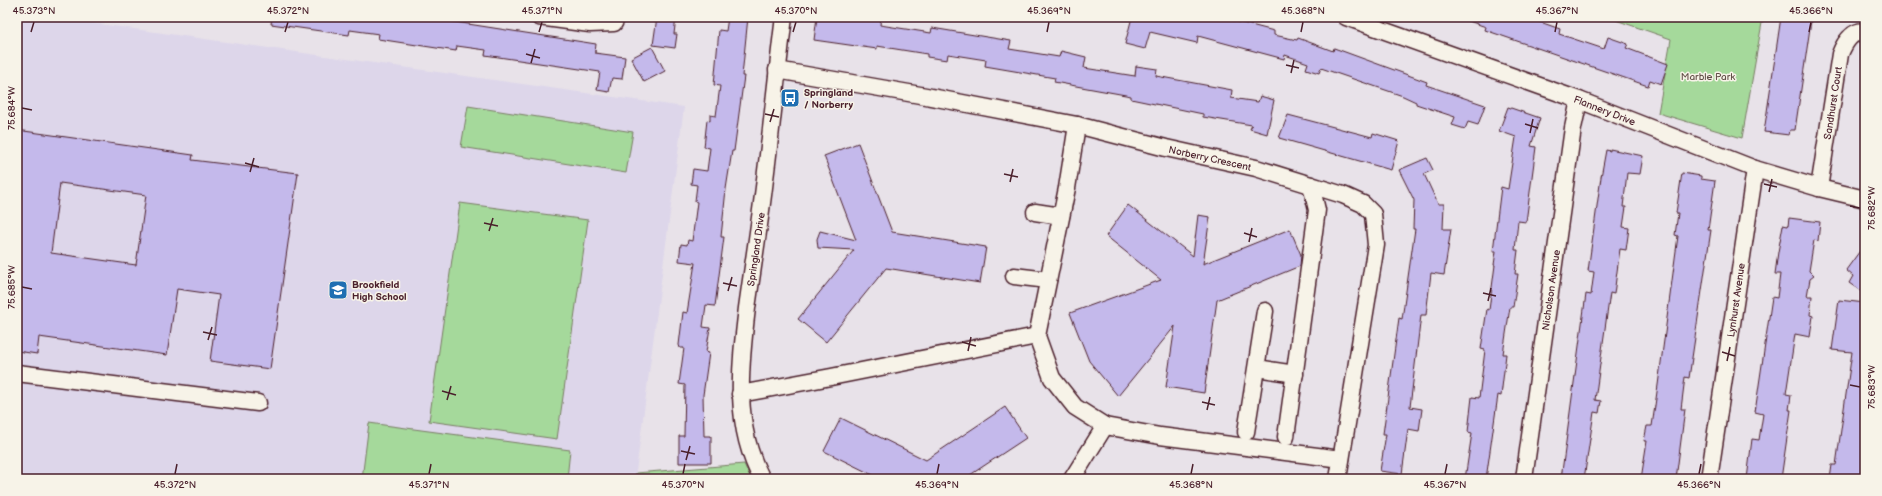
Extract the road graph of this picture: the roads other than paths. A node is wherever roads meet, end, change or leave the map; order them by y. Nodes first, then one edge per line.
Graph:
1 (539, 17) edge
2 (617, 17) edge
3 (784, 17) edge
4 (1346, 17) edge
5 (1865, 31) edge
6 (777, 70) junction
7 (1579, 100) junction
8 (1077, 125) junction
9 (1755, 169) junction
10 (1311, 185) junction
11 (1819, 188) junction
12 (1338, 194) junction
13 (1865, 199) edge
14 (1317, 210) junction
15 (1035, 212) dead end
16 (1061, 216) junction
17 (1014, 276) dead end
18 (1048, 280) junction
19 (1265, 311) dead end
20 (1036, 336) junction
21 (1257, 368) junction
22 (17, 373) edge
23 (1296, 374) junction
24 (740, 394) junction
25 (258, 403) dead end
26 (1105, 426) junction
27 (1246, 432) dead end
28 (1286, 437) dead end
29 (1341, 459) junction
30 (762, 479) edge
31 (1072, 479) edge
32 (1338, 479) edge
33 (1524, 479) edge
34 (1709, 479) edge

1 - 2 street
3 - 6 street, Springland Drive
4 - 7 street, Flannery Drive
5 - 11 street, Sandhurst Court
6 - 8 street, Norberry Crescent
6 - 24 street, Springland Drive
7 - 9 street, Flannery Drive
7 - 33 street, Nicholson Avenue
8 - 10 street, Norberry Crescent
8 - 16 street
9 - 11 street, Flannery Drive
9 - 34 street, Lynhurst Avenue
10 - 12 street, Norberry Crescent
10 - 14 street
11 - 13 street, Flannery Drive
12 - 14 street
12 - 29 street, Norberry Crescent
14 - 23 street
15 - 16 street
16 - 18 street
17 - 18 street
18 - 20 street
19 - 21 street
20 - 24 street
20 - 26 street
21 - 23 street
21 - 27 street
22 - 25 street
23 - 28 street
24 - 30 street, Springland Drive
26 - 29 street
26 - 31 street
29 - 32 street, Norberry Crescent

